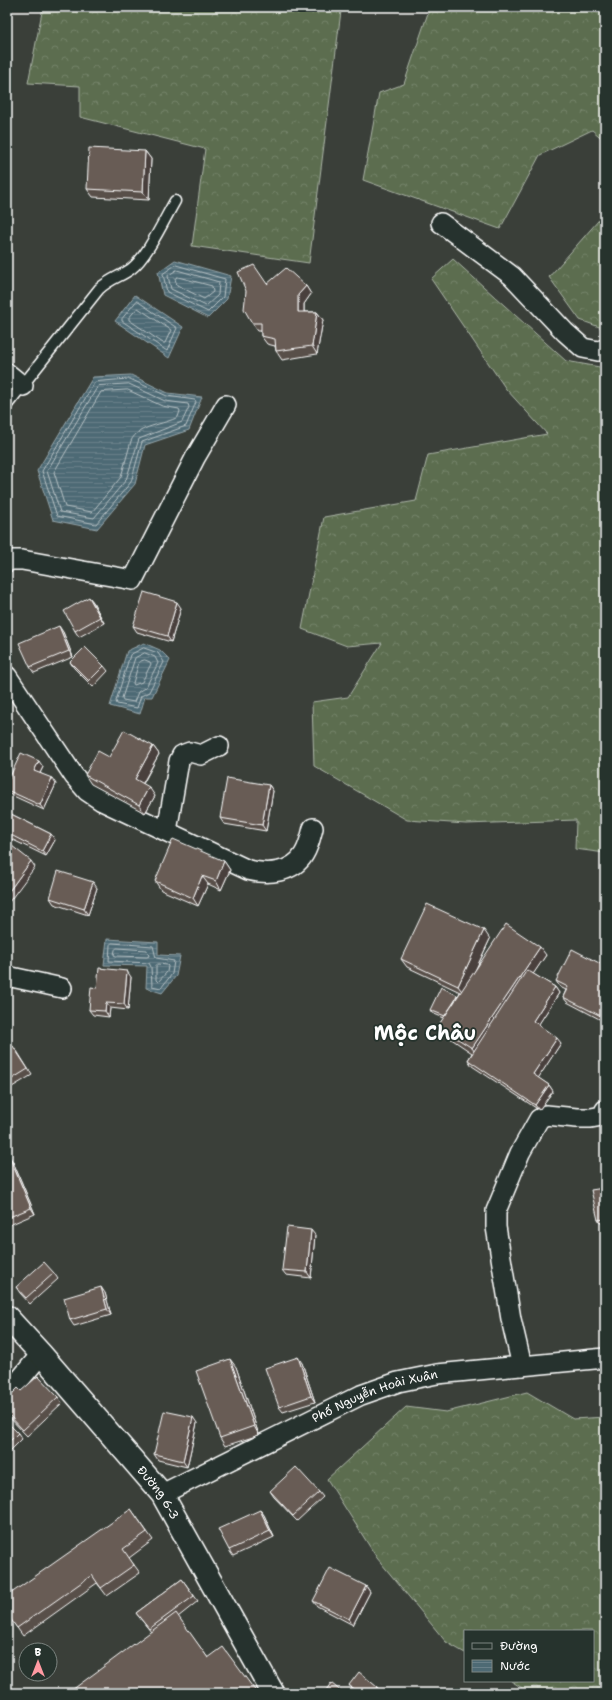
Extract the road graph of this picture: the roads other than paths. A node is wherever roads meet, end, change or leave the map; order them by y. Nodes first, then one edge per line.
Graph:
1 (175, 202) dead end
2 (441, 223) dead end
3 (605, 349) edge
4 (7, 373) edge
5 (23, 386) junction
6 (226, 404) dead end
7 (7, 405) edge
8 (7, 562) edge
9 (7, 676) edge
10 (219, 746) dead end
11 (314, 828) dead end
12 (167, 832) junction
13 (7, 976) edge
14 (62, 988) dead end
15 (605, 1110) edge
16 (7, 1317) edge
17 (41, 1354) junction
18 (605, 1358) edge
19 (522, 1366) junction
20 (7, 1395) edge
21 (162, 1494) junction
22 (273, 1693) edge

1 - 5 lane
2 - 3 street
4 - 5 street
5 - 7 lane
6 - 8 street
9 - 12 street
10 - 12 street
11 - 12 street
13 - 14 street
15 - 19 street
16 - 17 street, Đường 6-3
17 - 20 street
17 - 21 street, Đường 6-3
18 - 19 street, Phố Nguyễn Hoài Xuân
19 - 21 street, Phố Nguyễn Hoài Xuân
21 - 22 street, Đường 6-3

